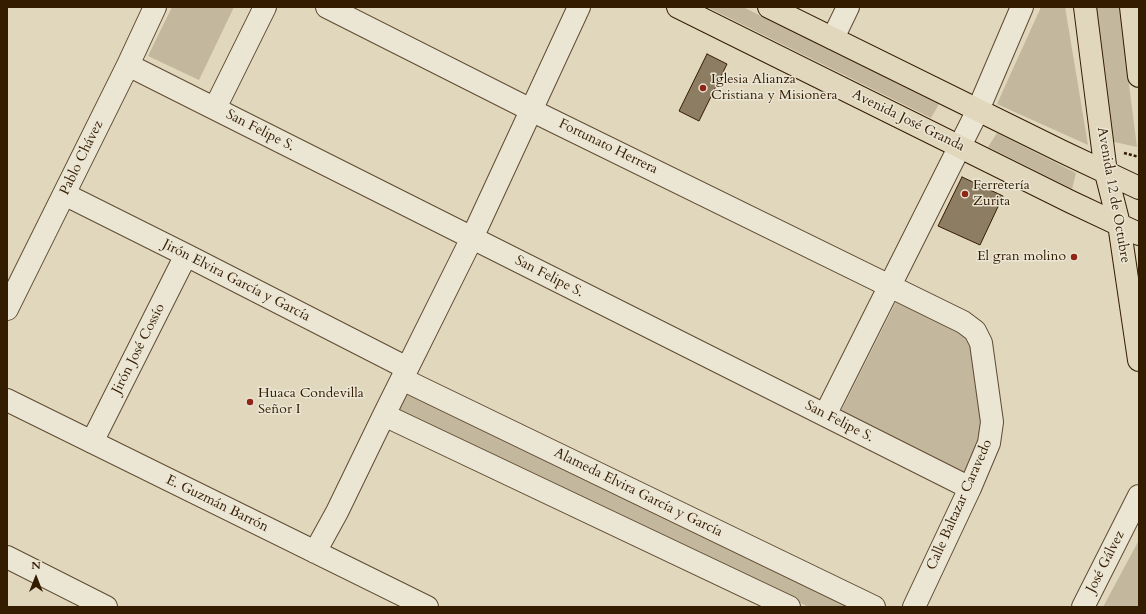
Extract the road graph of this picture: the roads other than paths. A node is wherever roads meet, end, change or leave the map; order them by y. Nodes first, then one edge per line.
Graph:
1 (155, 7) edge
2 (265, 7) edge
3 (327, 7) edge
4 (580, 7) edge
5 (678, 7) edge
6 (769, 7) edge
7 (848, 7) edge
8 (1022, 7) edge
9 (1085, 7) edge
10 (1131, 7) edge
11 (833, 38) junction
12 (128, 65) junction
13 (1139, 76) edge
14 (215, 108) junction
15 (532, 110) junction
16 (978, 110) junction
17 (959, 146) junction
18 (1106, 173) junction
19 (1139, 188) edge
20 (64, 194) junction
21 (1119, 224) junction
22 (1139, 234) edge
23 (472, 238) junction
24 (186, 255) junction
25 (890, 285) junction
26 (8, 305) edge
27 (1139, 360) edge
28 (404, 373) junction
29 (7, 400) edge
30 (384, 415) junction
31 (825, 415) junction
32 (92, 442) junction
33 (970, 488) junction
34 (1139, 496) edge
35 (315, 552) junction
36 (7, 557) edge
37 (765, 602) edge
38 (106, 607) edge
39 (427, 607) edge
40 (789, 607) edge
41 (874, 607) edge
42 (914, 607) edge
43 (1083, 607) edge

1 - 12 street, Pablo Chávez
2 - 14 street
3 - 15 street, Fortunato Herrera
4 - 15 street
5 - 17 main road, Avenida José Granda
6 - 11 main road
7 - 11 street
8 - 16 street
9 - 18 main road, Avenida 12 de Octubre
10 - 13 main road
11 - 16 main road
12 - 14 street, San Felipe S.
12 - 20 street, Pablo Chávez
14 - 23 street, San Felipe S.
15 - 23 street
15 - 25 street, Fortunato Herrera
16 - 17 street
16 - 18 main road
17 - 21 main road, Avenida José Granda
17 - 25 street
18 - 19 main road
18 - 21 main road, Avenida 12 de Octubre
20 - 24 street, Jirón Elvira García y García
20 - 26 street, Pablo Chávez
21 - 22 main road, Avenida José Granda
21 - 27 main road, Avenida 12 de Octubre
23 - 28 street
23 - 31 street, San Felipe S.
24 - 28 street, Jirón Elvira García y García
24 - 32 street, Jirón José Cossío
25 - 31 street
25 - 33 street, Calle Baltazar Caravedo
28 - 30 street
28 - 41 street, Alameda Elvira García y García
29 - 32 street, E. Guzmán Barrón
30 - 35 street
30 - 37 street
31 - 33 street, San Felipe S.
32 - 35 street, E. Guzmán Barrón
33 - 42 street, Calle Baltazar Caravedo
34 - 43 street, José Gálvez
35 - 39 street, E. Guzmán Barrón
36 - 38 street
37 - 40 street

